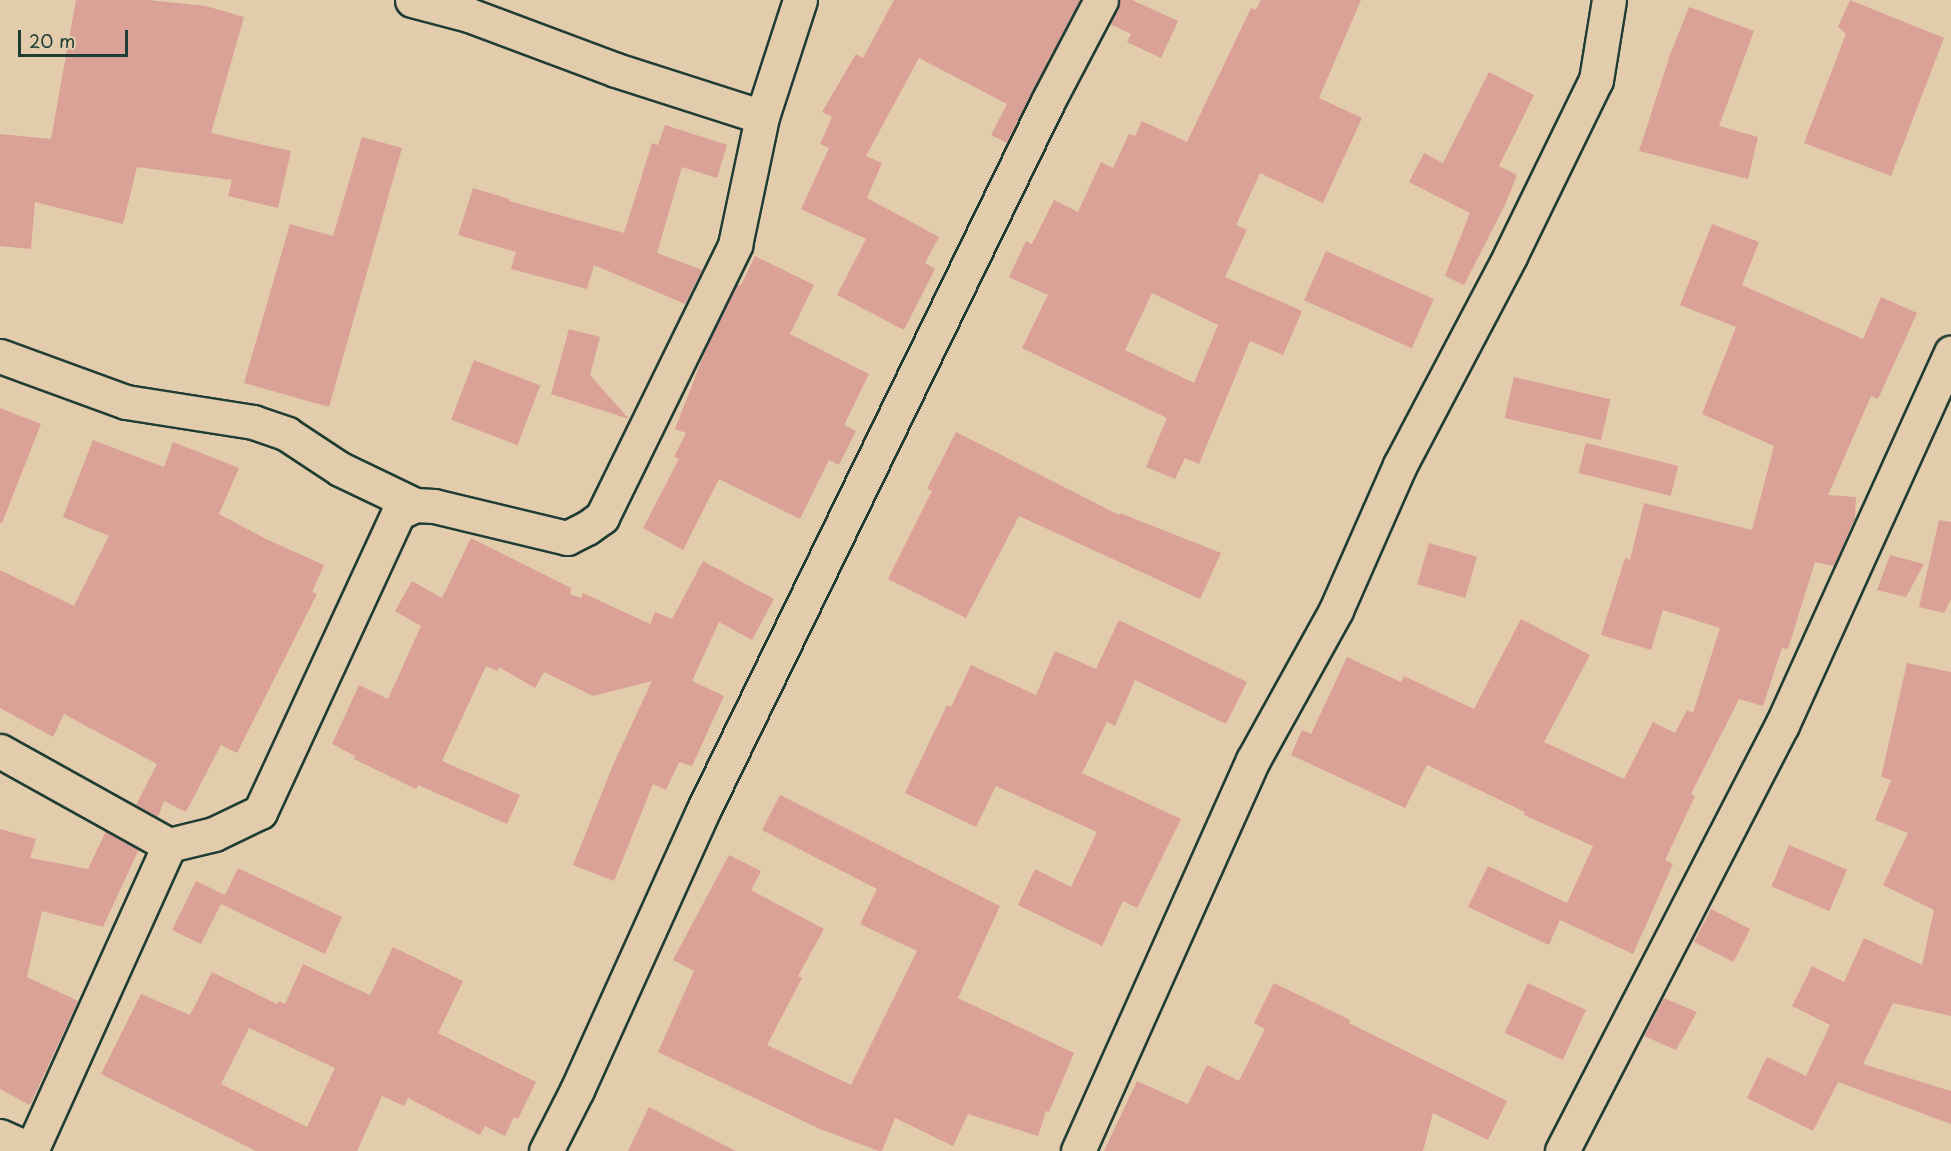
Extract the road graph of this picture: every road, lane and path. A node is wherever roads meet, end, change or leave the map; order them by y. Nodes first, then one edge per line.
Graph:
1 (412, 0) edge
2 (800, 0) edge
3 (1101, 0) edge
4 (1609, 0) edge
5 (762, 117) junction
6 (1951, 353) edge
7 (0, 356) edge
8 (416, 505) junction
9 (0, 751) edge
10 (169, 845) junction
11 (0, 1136) edge
12 (31, 1150) edge
13 (546, 1151) edge
14 (1078, 1151) edge
15 (1562, 1151) edge

1 - 5 street
2 - 5 street
3 - 13 street
4 - 14 street
5 - 8 street
6 - 15 street
7 - 8 street
8 - 10 street
9 - 10 street
10 - 12 street
11 - 12 street

